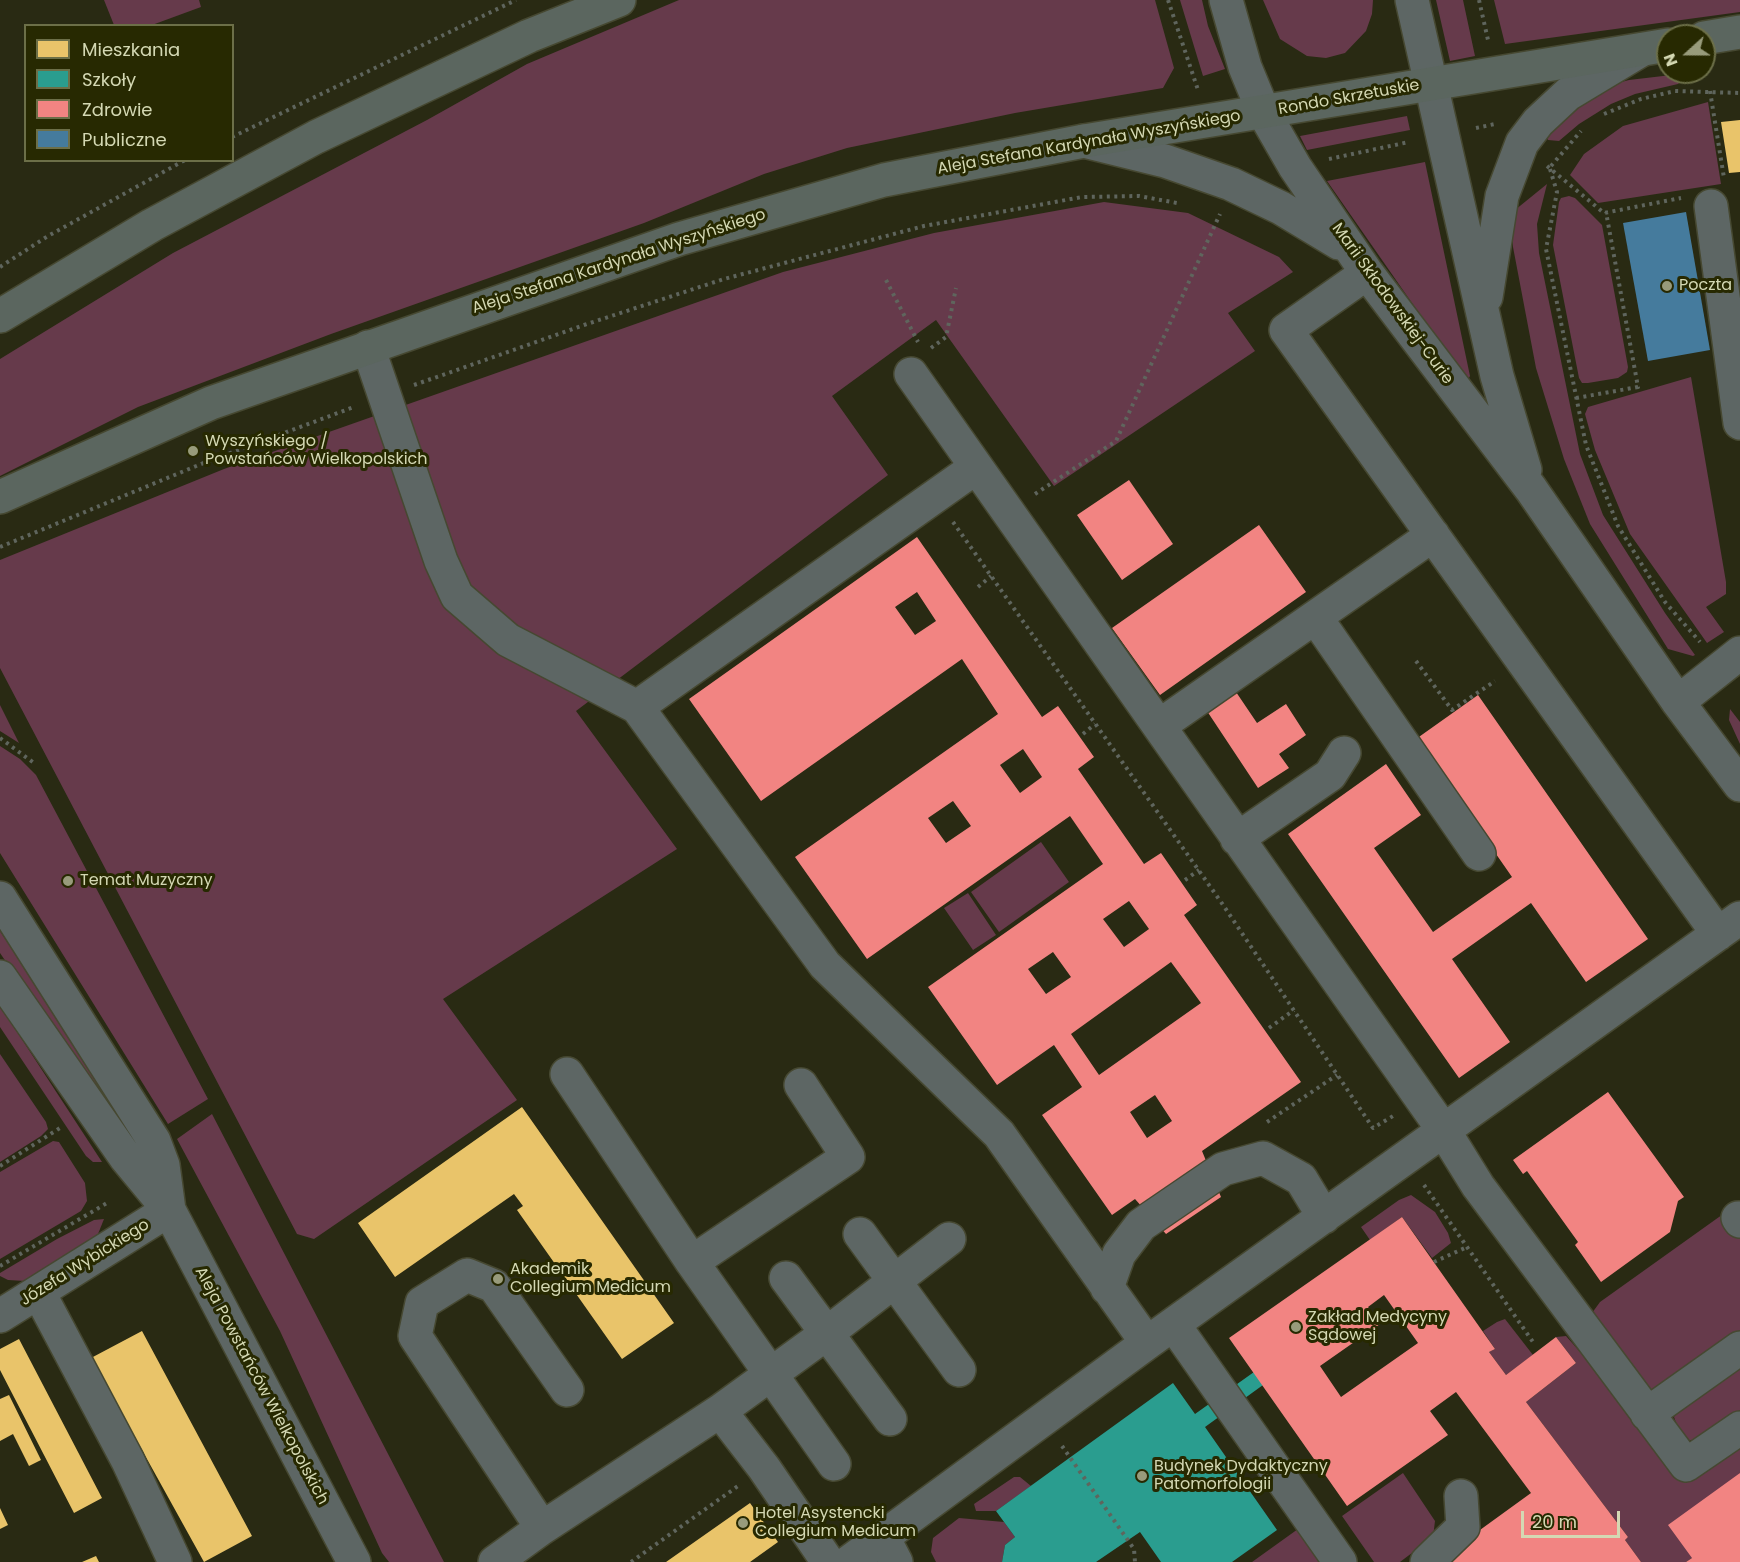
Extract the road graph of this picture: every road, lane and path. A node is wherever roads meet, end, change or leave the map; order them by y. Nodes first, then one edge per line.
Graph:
1 (516, 0) edge
2 (619, 0) edge
3 (1168, 0) edge
4 (1226, 0) edge
5 (1412, 0) edge
6 (1479, 0) edge
7 (1740, 32) edge
8 (1716, 36) edge
9 (1656, 47) edge
10 (1490, 49) dead end
11 (1194, 82) dead end
12 (1431, 84) junction
13 (1710, 91) junction
14 (1740, 93) edge
15 (1264, 113) junction
16 (1599, 117) dead end
17 (1585, 127) dead end
18 (234, 136) edge
19 (1084, 141) junction
20 (1410, 142) dead end
21 (1323, 161) dead end
22 (181, 162) edge
23 (1550, 169) junction
24 (1697, 202) junction
25 (1186, 205) dead end
26 (1606, 212) junction
27 (1211, 214) dead end
28 (1360, 262) junction
29 (0, 267) edge
30 (886, 280) dead end
31 (956, 288) dead end
32 (0, 316) edge
33 (1484, 316) junction
34 (368, 347) junction
35 (911, 374) dead end
36 (384, 396) junction
37 (1576, 398) junction
38 (1740, 423) edge
39 (975, 468) junction
40 (1531, 489) junction
41 (0, 497) edge
42 (934, 497) junction
43 (1006, 512) junction
44 (1433, 535) junction
45 (0, 547) edge
46 (991, 576) junction
47 (978, 587) dead end
48 (1316, 618) junction
49 (1731, 660) edge
50 (1416, 661) dead end
51 (1524, 661) junction
52 (1678, 702) junction
53 (638, 707) junction
54 (1095, 724) junction
55 (1159, 726) junction
56 (1083, 734) dead end
57 (0, 738) edge
58 (1344, 753) dead end
59 (34, 763) dead end
60 (1740, 785) edge
61 (1237, 839) junction
62 (1479, 854) dead end
63 (1199, 870) junction
64 (1185, 880) dead end
65 (0, 898) edge
66 (1729, 926) edge
67 (0, 977) edge
68 (1294, 1010) junction
69 (1269, 1028) dead end
70 (567, 1074) dead end
71 (1337, 1075) junction
72 (801, 1085) dead end
73 (1422, 1100) junction
74 (1267, 1122) dead end
75 (60, 1128) dead end
76 (1444, 1131) junction
77 (0, 1166) edge
78 (1418, 1177) dead end
79 (107, 1203) dead end
80 (169, 1210) junction
81 (1324, 1217) junction
82 (860, 1234) dead end
83 (949, 1239) dead end
84 (1467, 1247) junction
85 (692, 1262) junction
86 (1434, 1262) dead end
87 (0, 1266) edge
88 (786, 1278) dead end
89 (895, 1282) junction
90 (1107, 1288) junction
91 (39, 1293) junction
92 (0, 1316) edge
93 (1174, 1325) junction
94 (826, 1334) junction
95 (1533, 1342) dead end
96 (1147, 1343) junction
97 (1740, 1348) edge
98 (959, 1370) dead end
99 (770, 1374) junction
100 (567, 1390) dead end
101 (720, 1410) junction
102 (1647, 1414) junction
103 (890, 1419) dead end
104 (1740, 1428) edge
105 (1058, 1441) dead end
106 (834, 1464) dead end
107 (764, 1468) junction
108 (1461, 1496) dead end
109 (542, 1528) junction
110 (889, 1549) edge
111 (176, 1562) edge
112 (354, 1562) edge
113 (495, 1562) edge
114 (631, 1562) edge
115 (828, 1562) edge
116 (849, 1562) edge
117 (1135, 1562) edge
118 (1340, 1562) edge
119 (1427, 1562) edge

1 - 18 path
2 - 32 main road
3 - 11 path
4 - 15 street, Rondo Skrzetuskie
5 - 12 street, Rondo Skrzetuskie
6 - 10 path
7 - 8 main road
9 - 12 main road
9 - 33 street
12 - 15 main road, Rondo Skrzetuskie
12 - 33 street, Marii Skłodowskiej-Curie
13 - 14 path
13 - 16 path
13 - 24 path
15 - 19 main road, Aleja Stefana Kardynała Wyszyńskiego
15 - 28 street, Marii Skłodowskiej-Curie
17 - 23 path
19 - 28 street
19 - 34 main road, Aleja Stefana Kardynała Wyszyńskiego
20 - 21 path
22 - 29 path
23 - 26 path
23 - 37 path
24 - 26 path
24 - 38 street
25 - 36 path
26 - 37 path
27 - 43 path
28 - 40 street, Marii Skłodowskiej-Curie
28 - 44 street
30 - 31 path
33 - 40 street, Marii Skłodowskiej-Curie
34 - 36 street
34 - 41 main road, Aleja Stefana Kardynała Wyszyńskiego
35 - 39 street
36 - 45 path
36 - 53 street
37 - 49 path
39 - 42 street
39 - 43 street
40 - 52 street, Marii Skłodowskiej-Curie
42 - 46 path
42 - 53 street
43 - 55 street
44 - 48 street
44 - 51 street
46 - 47 path
46 - 54 path
48 - 55 street
48 - 62 street
49 - 52 street
50 - 51 path
51 - 66 street
52 - 60 street, Marii Skłodowskiej-Curie
53 - 90 street
54 - 56 path
54 - 63 path
55 - 61 street
57 - 59 path
58 - 61 street
61 - 73 street
63 - 64 path
63 - 68 path
65 - 80 street, Aleja Powstańców Wielkopolskich
66 - 76 street
67 - 80 street, Aleja Powstańców Wielkopolskich
68 - 69 path
68 - 71 path
70 - 85 street
71 - 73 path
71 - 74 path
72 - 85 street
73 - 76 street
75 - 77 path
76 - 81 street
76 - 102 street
78 - 84 path
79 - 87 path
80 - 91 street, Józefa Wybickiego
80 - 112 street, Aleja Powstańców Wielkopolskich
81 - 90 street
81 - 93 street
82 - 89 street
83 - 89 street
84 - 86 path
84 - 95 path
85 - 99 street
88 - 94 street
89 - 94 street
89 - 98 street
90 - 96 street
91 - 92 street, Józefa Wybickiego
91 - 111 street
93 - 96 street
93 - 118 street
94 - 99 street
94 - 103 street
96 - 110 street
97 - 102 street
99 - 101 street
99 - 106 street
100 - 109 street
101 - 107 street
101 - 109 street
102 - 104 street
105 - 117 path
107 - 114 path
107 - 115 street
108 - 119 street
109 - 113 street
110 - 116 street

